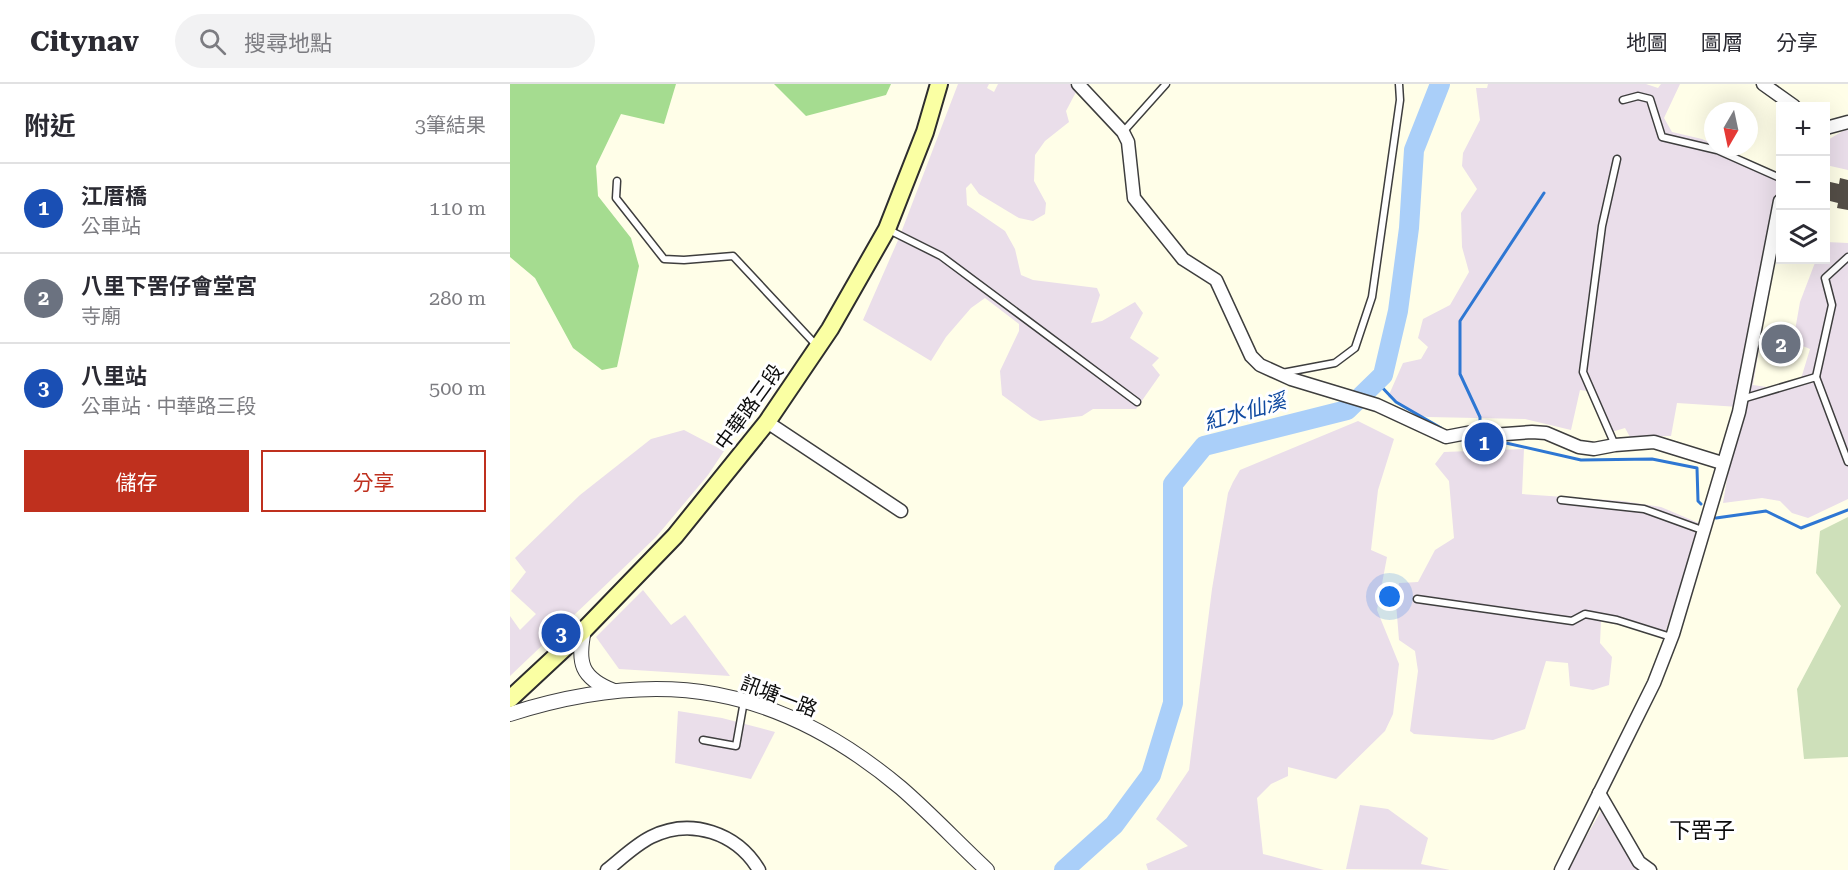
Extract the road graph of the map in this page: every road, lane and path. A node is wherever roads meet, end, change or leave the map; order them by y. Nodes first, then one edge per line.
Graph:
1 (939, 84) edge
2 (1078, 84) edge
3 (1166, 84) edge
4 (1399, 84) edge
5 (1763, 84) edge
6 (1623, 100) dead end
7 (1788, 102) edge
8 (1847, 121) edge
9 (1830, 127) edge
10 (1123, 132) junction
11 (1617, 159) dead end
12 (1776, 176) edge
13 (617, 181) dead end
14 (1778, 210) edge
15 (887, 229) junction
16 (1848, 257) edge
17 (817, 346) junction
18 (1285, 376) junction
19 (1816, 377) junction
20 (1741, 400) junction
21 (1137, 402) dead end
22 (767, 422) junction
23 (1616, 444) junction
24 (1848, 462) edge
25 (1722, 463) junction
26 (1561, 500) dead end
27 (901, 511) dead end
28 (1702, 531) junction
29 (1417, 599) dead end
30 (584, 630) junction
31 (1671, 637) junction
32 (614, 691) junction
33 (510, 699) edge
34 (744, 700) junction
35 (510, 714) edge
36 (703, 740) dead end
37 (1599, 793) junction
38 (607, 870) edge
39 (759, 870) edge
40 (987, 870) edge
41 (1561, 870) edge
42 (1650, 870) edge

1 - 15 main road, 中華路三段
2 - 10 street
3 - 10 lane
4 - 18 lane
5 - 7 street
6 - 12 lane
8 - 9 street
10 - 18 street
11 - 23 lane
13 - 17 lane
14 - 20 street
15 - 17 main road, 中華路三段
15 - 21 lane
16 - 19 lane
17 - 22 main road, 中華路三段
18 - 23 street
19 - 20 lane
19 - 24 lane
20 - 25 street
22 - 27 street
22 - 30 main road, 中華路三段
23 - 25 street
25 - 28 street
26 - 28 lane
28 - 31 street
29 - 31 lane
30 - 32 street
30 - 33 main road, 中華路三段
31 - 37 street
32 - 34 street, 訊塘一路
32 - 35 street, 訊塘一路
34 - 36 lane
34 - 40 street, 訊塘一路
37 - 41 street
37 - 42 street
38 - 39 street

